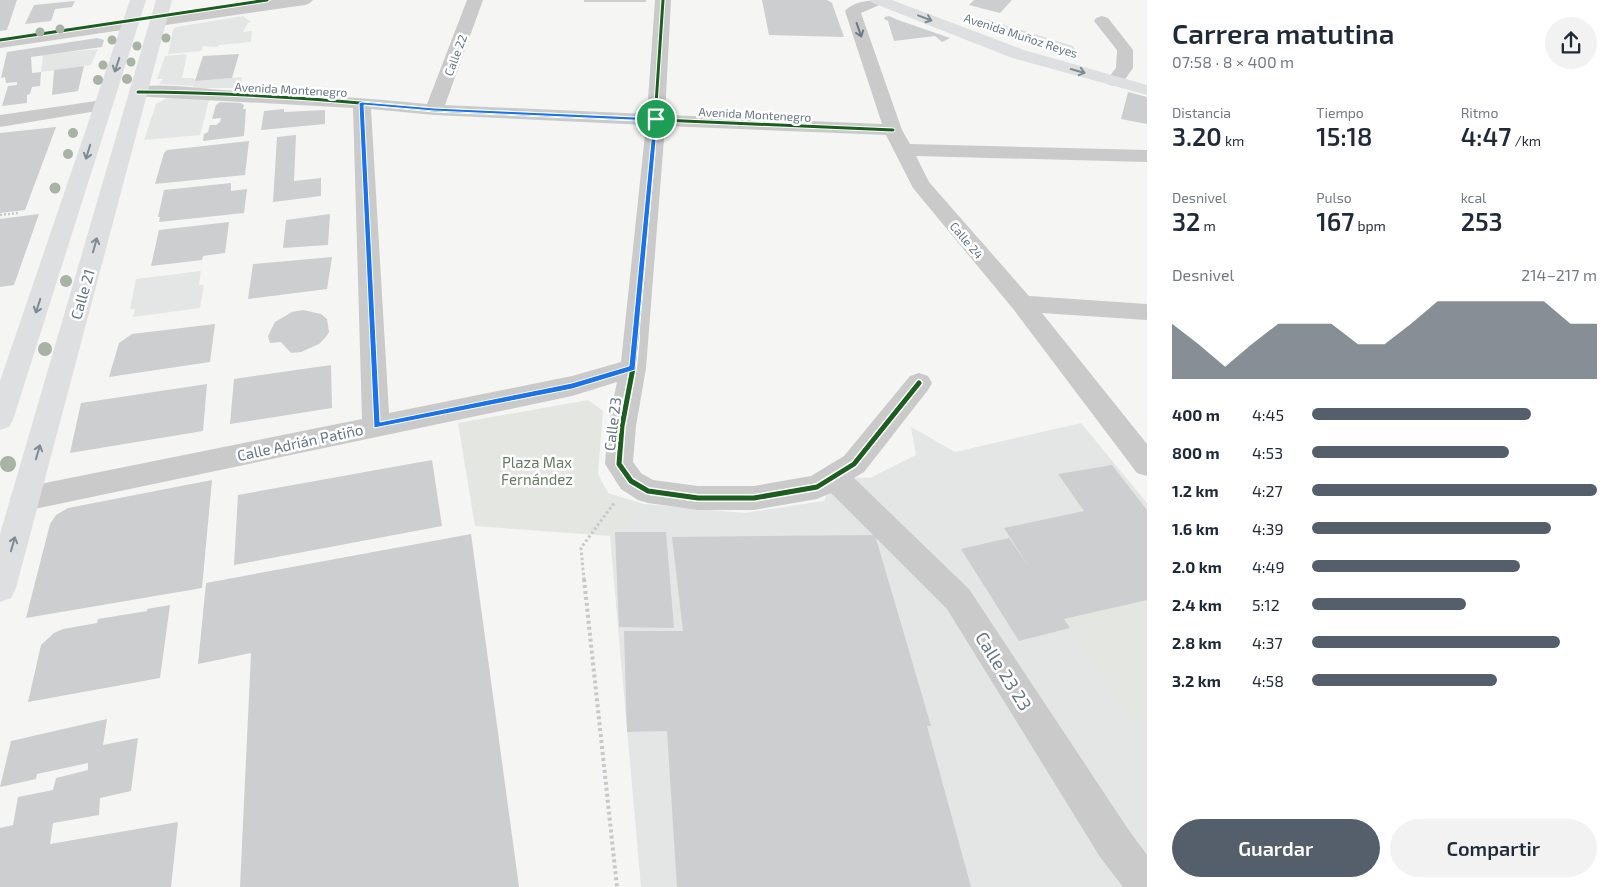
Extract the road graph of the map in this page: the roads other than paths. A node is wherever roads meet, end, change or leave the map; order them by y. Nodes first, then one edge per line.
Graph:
1 (138, 0) edge
2 (164, 0) edge
3 (305, 0) edge
4 (476, 0) edge
5 (663, 0) edge
6 (879, 0) edge
7 (918, 0) edge
8 (946, 10) dead end
9 (972, 19) dead end
10 (159, 21) junction
11 (1102, 21) dead end
12 (130, 25) junction
13 (0, 43) edge
14 (1079, 53) dead end
15 (1106, 62) dead end
16 (1147, 74) edge
17 (1120, 75) junction
18 (1147, 90) edge
19 (138, 92) junction
20 (362, 103) junction
21 (103, 105) junction
22 (434, 110) junction
23 (656, 119) junction
24 (0, 121) edge
25 (897, 140) junction
26 (1147, 156) edge
27 (1022, 304) junction
28 (1147, 312) edge
29 (633, 368) junction
30 (919, 383) dead end
31 (0, 420) edge
32 (376, 426) junction
33 (1147, 465) edge
34 (834, 476) junction
35 (12, 501) edge
36 (0, 588) edge
37 (1147, 887) edge

1 - 12 main road
2 - 10 main road, Calle 21
3 - 10 street
4 - 22 street, Calle 22
5 - 23 street, Calle 23
6 -> 17 main road
6 -> 25 street, Calle 24
7 - 8 main road, Avenida Muñoz Reyes
9 - 14 main road, Avenida Muñoz Reyes
10 - 12 main road
10 - 19 main road, Calle 21
11 - 17 street
12 - 13 street
12 -> 21 main road
15 - 17 main road
16 - 17 main road
17 - 18 main road
19 - 20 street, Avenida Montenegro
19 - 21 main road
35 -> 19 main road, Calle 21
20 - 22 street, Avenida Montenegro
20 - 32 street
21 - 24 street
21 -> 31 main road
22 - 23 street, Avenida Montenegro
23 - 25 street, Avenida Montenegro
23 - 29 street, Calle 23
25 - 26 street, Avenida Montenegro
25 - 27 street, Calle 24
27 - 28 street
27 - 33 street, Calle 24
29 - 32 street, Calle Adrián Patiño
29 - 34 street, Calle 23
30 - 34 street
32 - 35 street, Calle Adrián Patiño
34 - 37 street, Calle 23 23
36 -> 35 main road, Calle 21

